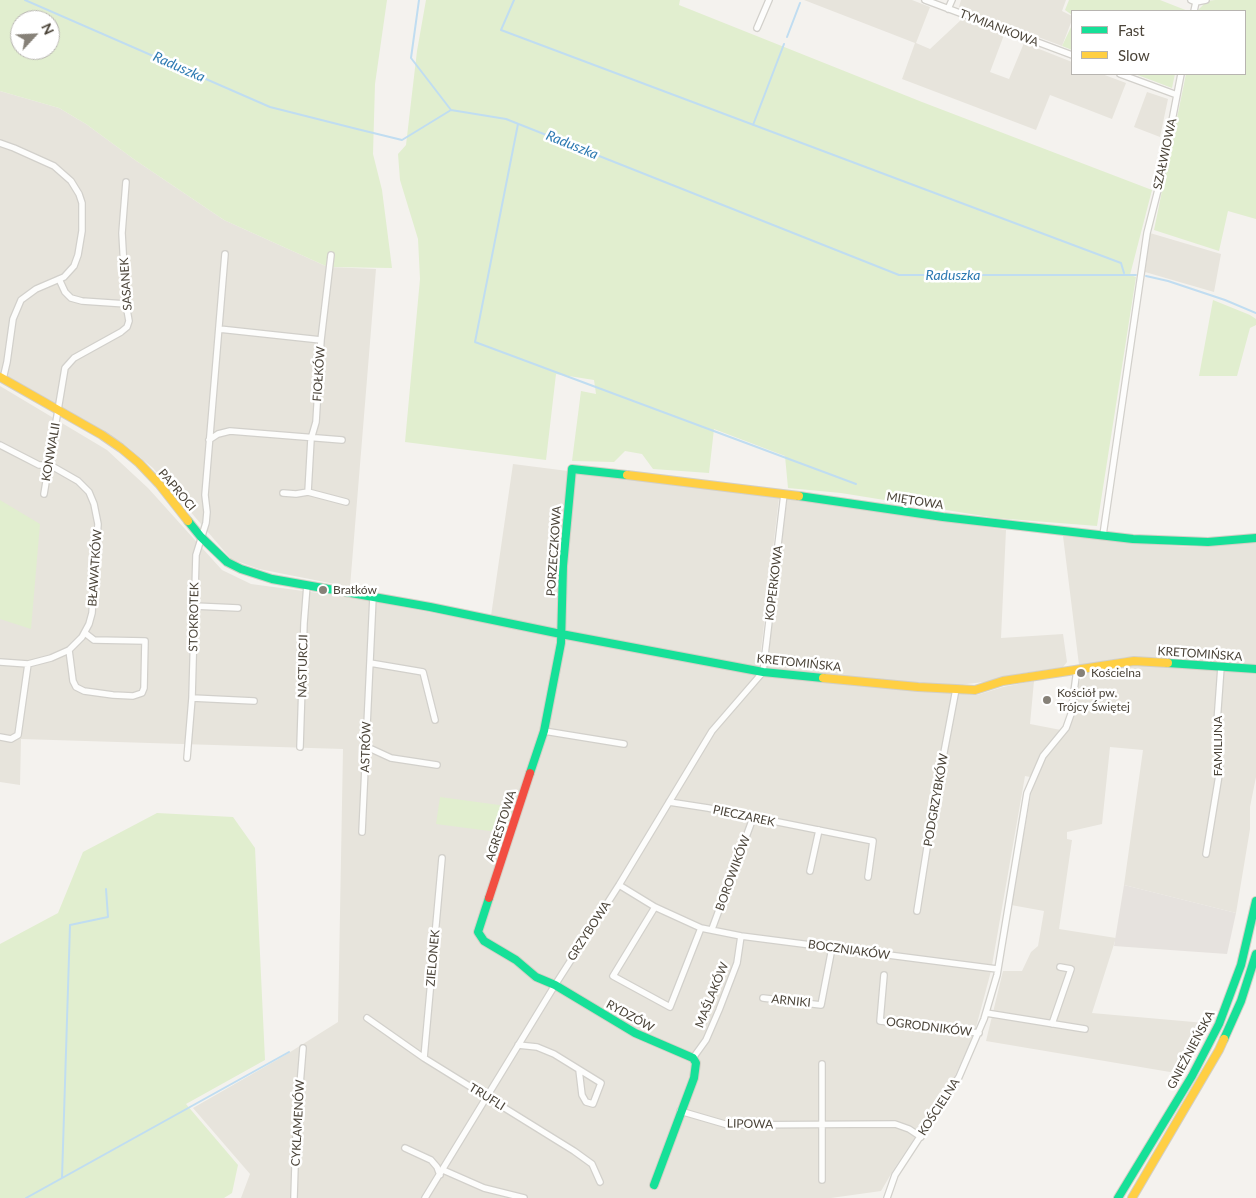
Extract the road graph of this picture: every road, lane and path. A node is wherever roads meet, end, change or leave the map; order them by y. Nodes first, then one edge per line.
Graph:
1 (769, 0) edge
2 (925, 0) edge
3 (952, 0) edge
4 (1206, 0) edge
5 (1194, 1) edge
6 (948, 9) junction
7 (757, 28) dead end
8 (1071, 56) edge
9 (1123, 75) edge
10 (1181, 75) edge
11 (1176, 95) junction
12 (0, 143) edge
13 (126, 182) dead end
14 (225, 254) dead end
15 (331, 255) dead end
16 (60, 279) junction
17 (126, 304) junction
18 (219, 329) junction
19 (321, 340) junction
20 (2, 378) edge
21 (58, 411) junction
22 (311, 439) junction
23 (209, 440) junction
24 (342, 440) dead end
25 (0, 445) edge
26 (50, 465) junction
27 (572, 469) joint
28 (308, 492) junction
29 (44, 494) dead end
30 (283, 494) dead end
31 (784, 494) junction
32 (346, 502) dead end
33 (1103, 535) junction
34 (201, 537) junction
35 (1256, 538) edge
36 (307, 585) junction
37 (343, 592) joint
38 (374, 597) junction
39 (194, 606) junction
40 (238, 608) dead end
41 (85, 633) junction
42 (561, 634) junction
43 (69, 650) junction
44 (0, 662) edge
45 (370, 662) junction
46 (28, 664) junction
47 (1221, 666) junction
48 (1077, 669) junction
49 (1256, 670) edge
50 (763, 672) junction
51 (956, 689) junction
52 (192, 698) junction
53 (254, 701) dead end
54 (434, 720) dead end
55 (544, 731) junction
56 (0, 737) edge
57 (624, 744) dead end
58 (300, 747) dead end
59 (367, 747) junction
60 (187, 758) dead end
61 (438, 764) dead end
62 (669, 802) junction
63 (753, 818) junction
64 (819, 830) junction
65 (362, 832) dead end
66 (1206, 854) dead end
67 (442, 858) dead end
68 (810, 871) dead end
69 (868, 877) dead end
70 (619, 885) junction
71 (1256, 901) edge
72 (655, 907) junction
73 (918, 911) dead end
74 (701, 928) junction
75 (712, 929) junction
76 (741, 936) junction
77 (832, 948) junction
78 (1256, 954) edge
79 (1060, 967) dead end
80 (997, 969) junction
81 (884, 975) dead end
82 (555, 984) junction
83 (763, 998) dead end
84 (986, 1013) junction
85 (367, 1018) dead end
86 (1052, 1024) junction
87 (1085, 1029) dead end
88 (979, 1033) junction
89 (518, 1045) junction
90 (302, 1048) dead end
91 (424, 1058) junction
92 (694, 1060) junction
93 (822, 1064) dead end
94 (580, 1070) junction
95 (486, 1096) junction
96 (680, 1111) junction
97 (821, 1124) junction
98 (921, 1137) junction
99 (405, 1148) dead end
100 (450, 1159) junction
101 (431, 1160) junction
102 (441, 1173) junction
103 (822, 1180) dead end
104 (600, 1182) dead end
105 (654, 1185) dead end
106 (294, 1198) edge
107 (425, 1198) edge
108 (524, 1198) edge
109 (887, 1198) edge
110 (1118, 1198) edge
111 (1132, 1198) edge

1 - 7 street
2 - 6 street, TYMIANKOWA
3 - 6 street
4 - 5 street
6 - 8 street, TYMIANKOWA
9 - 11 street
10 - 11 street, SZAŁWIOWA
11 - 33 street, SZAŁWIOWA
12 - 16 street
13 - 17 street, SASANEK
14 - 18 street
15 - 19 street, FIOŁKÓW
16 - 17 street
16 - 20 street
17 - 21 street, SASANEK
18 - 19 street
18 - 23 street
19 - 22 street, FIOŁKÓW
20 - 21 street, PAPROCI
21 - 26 street, KONWALII
21 - 34 street, PAPROCI
22 - 23 street
22 - 24 street
22 - 28 street, FIOŁKÓW
23 - 34 street
25 - 26 street, BŁAWATKÓW
26 - 29 street, KONWALII
26 - 41 street, BŁAWATKÓW
27 - 31 street, MIĘTOWA
27 - 42 street, PORZECZKOWA
28 - 30 street
28 - 32 street
31 - 33 street, MIĘTOWA
31 - 50 street, KOPERKOWA
33 - 35 street, MIĘTOWA
34 - 36 street, PAPROCI
34 - 39 street, STOKROTEK
36 - 37 street, PAPROCI
36 - 58 street, NASTURCJI
37 - 38 street, KRETOMIŃSKA
38 - 42 street, KRETOMIŃSKA
38 - 45 street, ASTRÓW
39 - 40 street
39 - 52 street, STOKROTEK
41 - 43 street, BŁAWATKÓW
41 - 43 street
42 - 50 street, KRETOMIŃSKA
42 - 55 street, AGRESTOWA
43 - 46 street, BŁAWATKÓW
44 - 46 street, BŁAWATKÓW
45 - 54 street
45 - 59 street, ASTRÓW
46 - 56 street
47 - 48 street, KRETOMIŃSKA
47 - 49 street, KRETOMIŃSKA
47 - 66 street, FAMILIJNA
48 - 51 street, KRETOMIŃSKA
48 - 80 street, KOŚCIELNA
50 - 51 street, KRETOMIŃSKA
50 - 62 street, GRZYBOWA
51 - 73 street, PODGRZYBKÓW
52 - 53 street
52 - 60 street, STOKROTEK
55 - 57 street
55 - 82 street, AGRESTOWA
59 - 61 street
59 - 65 street, ASTRÓW
62 - 63 street, PIECZAREK
62 - 70 street, GRZYBOWA
63 - 64 street, PIECZAREK
63 - 75 street, BOROWIKÓW
64 - 68 street
64 - 69 street, PIECZAREK
67 - 91 street, ZIELONEK
70 - 72 street, BOCZNIAKÓW
70 - 82 street, GRZYBOWA
71 - 110 street, GNIEŹNIEŃSKA
72 - 74 street, BOCZNIAKÓW
72 - 74 street
74 - 75 street, BOCZNIAKÓW
75 - 76 street, BOCZNIAKÓW
76 - 77 street, BOCZNIAKÓW
76 - 92 street, MAŚLAKÓW
77 - 80 street, BOCZNIAKÓW
77 - 83 street, ARNIKI
78 - 111 street, GNIEŹNIEŃSKA
79 - 86 street
80 - 84 street, KOŚCIELNA
81 - 88 street, OGRODNIKÓW
82 - 89 street, GRZYBOWA
82 - 92 street, RYDZÓW
84 - 86 street
84 - 88 street, KOŚCIELNA
85 - 91 street, TRUFLI
86 - 87 street
88 - 98 street, KOŚCIELNA
89 - 94 street
89 - 95 street, GRZYBOWA
90 - 106 street, CYKLAMENÓW
91 - 95 street, TRUFLI
92 - 96 street, MAŚLAKÓW
93 - 97 street
94 - 94 street
95 - 100 street, GRZYBOWA
95 - 104 street, TRUFLI
96 - 97 street, LIPOWA
96 - 105 street, MAŚLAKÓW
97 - 98 street, LIPOWA
97 - 103 street
98 - 109 street, KOŚCIELNA
99 - 101 street
100 - 101 street
100 - 102 street, GRZYBOWA
101 - 102 street
102 - 107 street, GRZYBOWA
102 - 108 street

